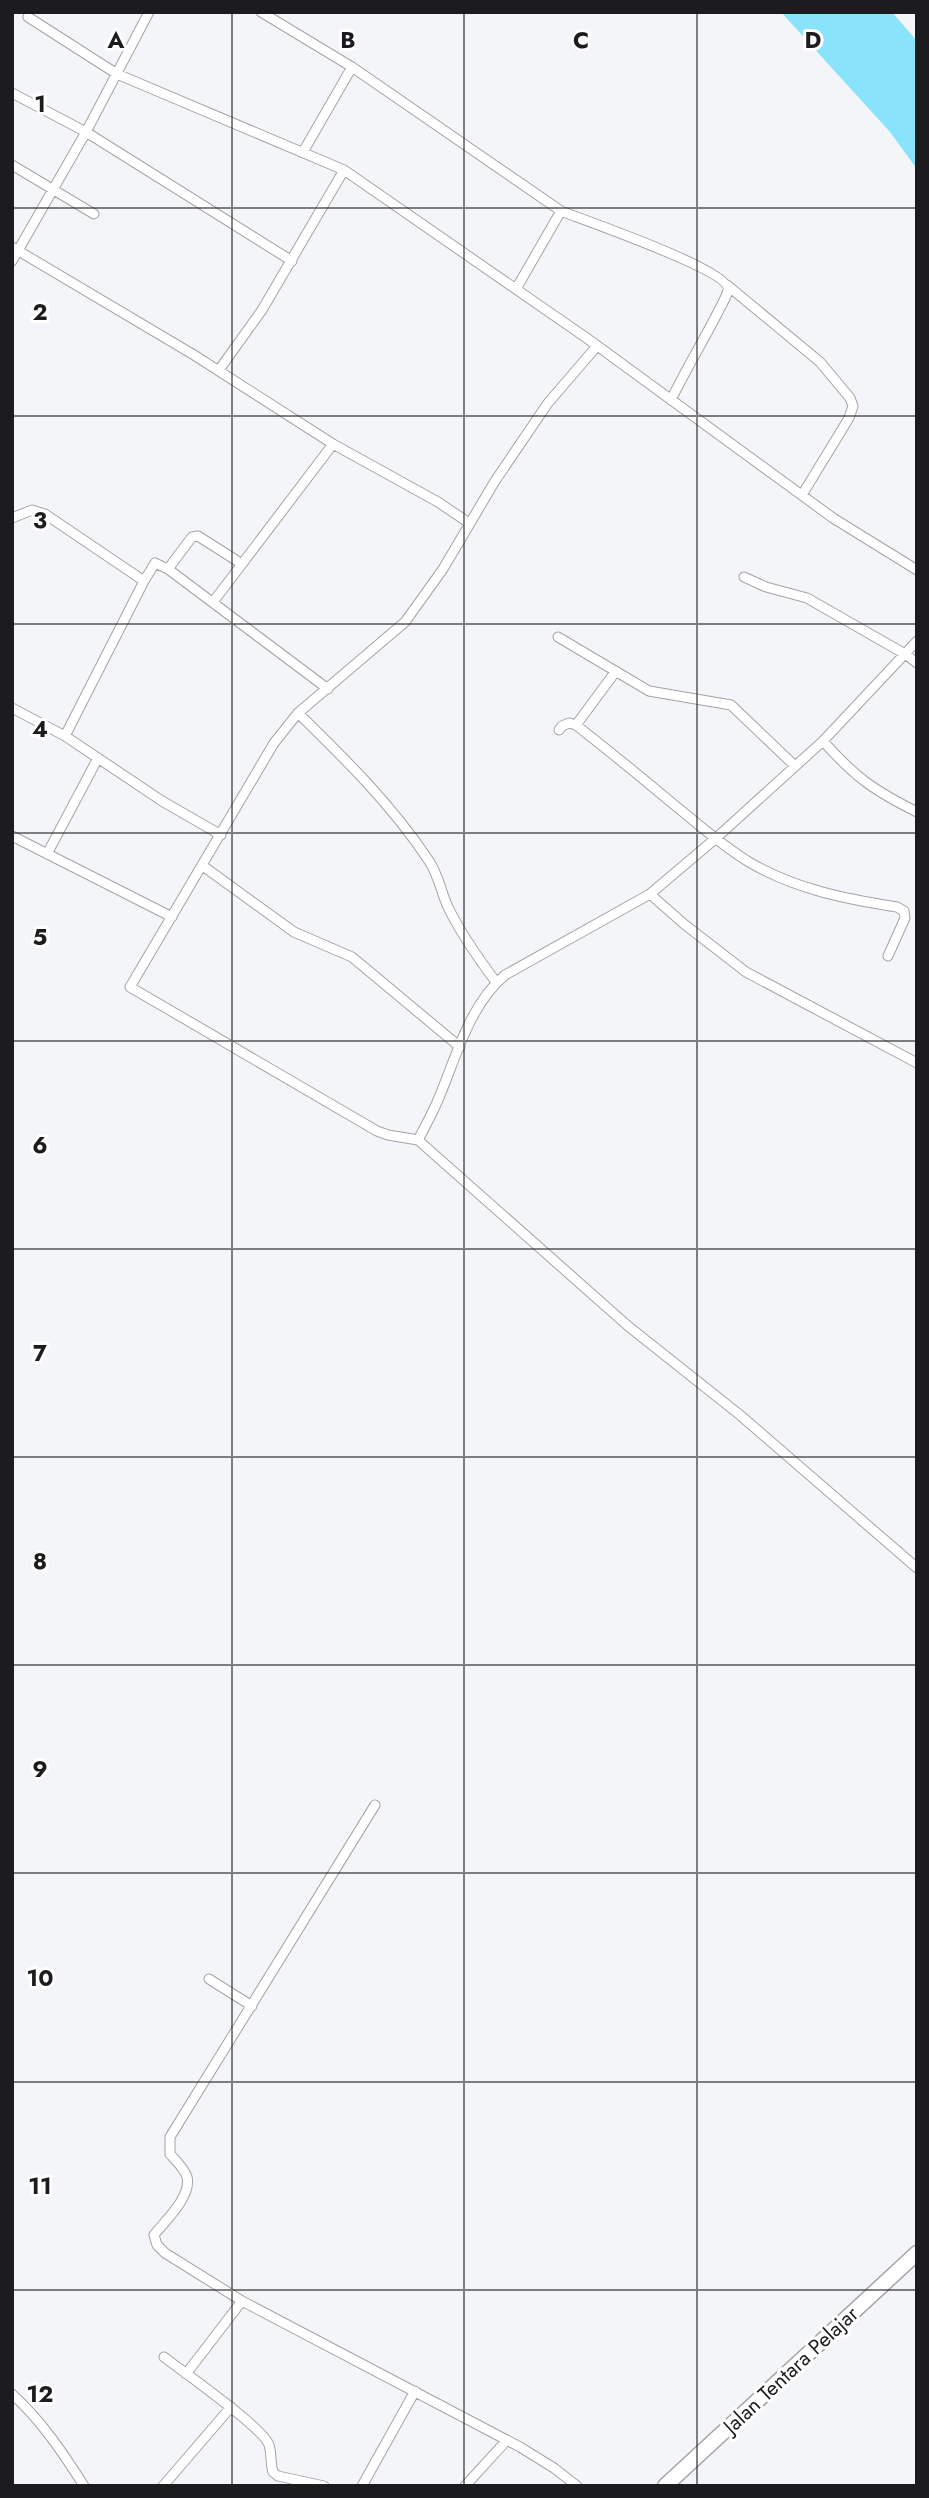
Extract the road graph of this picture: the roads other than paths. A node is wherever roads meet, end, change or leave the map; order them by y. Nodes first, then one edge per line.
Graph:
1 (149, 12) edge
2 (261, 12) edge
3 (28, 17) dead end
4 (352, 67) junction
5 (117, 74) junction
6 (12, 93) edge
7 (86, 132) junction
8 (303, 152) junction
9 (12, 165) edge
10 (344, 170) junction
11 (51, 189) junction
12 (561, 211) junction
13 (94, 214) dead end
14 (15, 249) edge
15 (12, 261) edge
16 (292, 261) junction
17 (727, 285) junction
18 (516, 289) junction
19 (597, 346) junction
20 (219, 370) junction
21 (671, 400) junction
22 (333, 444) junction
23 (802, 495) junction
24 (12, 518) edge
25 (468, 523) junction
26 (242, 564) junction
27 (168, 569) junction
28 (917, 570) edge
29 (744, 577) dead end
30 (144, 581) junction
31 (213, 602) junction
32 (558, 637) dead end
33 (917, 641) edge
34 (905, 654) junction
35 (917, 663) edge
36 (616, 671) junction
37 (328, 689) junction
38 (12, 708) edge
39 (298, 713) junction
40 (576, 725) junction
41 (559, 730) dead end
42 (65, 736) junction
43 (823, 741) junction
44 (98, 758) junction
45 (795, 766) junction
46 (917, 812) edge
47 (220, 835) junction
48 (12, 836) edge
49 (716, 839) junction
50 (47, 854) junction
51 (203, 866) junction
52 (650, 894) junction
53 (172, 917) junction
54 (888, 956) dead end
55 (496, 982) junction
56 (460, 1047) junction
57 (917, 1063) edge
58 (418, 1140) junction
59 (917, 1568) edge
60 (375, 1805) dead end
61 (209, 1979) dead end
62 (252, 2006) junction
63 (917, 2253) edge
64 (242, 2301) junction
65 (164, 2357) dead end
66 (186, 2374) junction
67 (415, 2391) junction
68 (12, 2394) edge
69 (231, 2407) junction
70 (507, 2440) junction
71 (83, 2486) edge
72 (163, 2486) edge
73 (324, 2486) edge
74 (362, 2486) edge
75 (465, 2486) edge
76 (576, 2486) edge
77 (665, 2486) edge

1 - 5 street
2 - 4 street
3 - 5 street
4 - 8 street
4 - 12 street
5 - 7 street
5 - 8 street
6 - 7 street
7 - 11 street
7 - 16 street
8 - 10 street
9 - 11 street
10 - 16 street
10 - 18 street
11 - 13 street
11 - 14 street
12 - 17 street
12 - 18 street
14 - 15 street
14 - 20 street
16 - 20 street
17 - 21 street
17 - 23 street
18 - 19 street
19 - 21 street
19 - 25 street
20 - 22 street
21 - 23 street
22 - 25 street
22 - 26 street
23 - 28 street
24 - 30 street
25 - 37 street
26 - 27 street
26 - 31 street
27 - 30 street
27 - 31 street
29 - 34 street
30 - 42 street
31 - 37 street
32 - 36 street
33 - 34 street
34 - 35 street
34 - 43 street
36 - 40 street
36 - 45 street
37 - 39 street
38 - 42 street
39 - 47 street
39 - 55 street
40 - 41 street
40 - 49 street
42 - 44 street
43 - 45 street
43 - 46 street
44 - 47 street
44 - 50 street
45 - 49 street
47 - 51 street
48 - 50 street
49 - 52 street
49 - 54 street
50 - 53 street
51 - 53 street
51 - 56 street
52 - 55 street
52 - 57 street
53 - 58 street
55 - 56 street
56 - 58 street
58 - 59 street
60 - 62 street
61 - 62 street
62 - 64 street
63 - 77 main road, Jalan Tentara Pelajar
64 - 66 street
64 - 67 street
65 - 66 street
66 - 69 street
67 - 70 street
67 - 74 street
68 - 71 street
69 - 72 street
69 - 73 street
70 - 75 street
70 - 76 street

